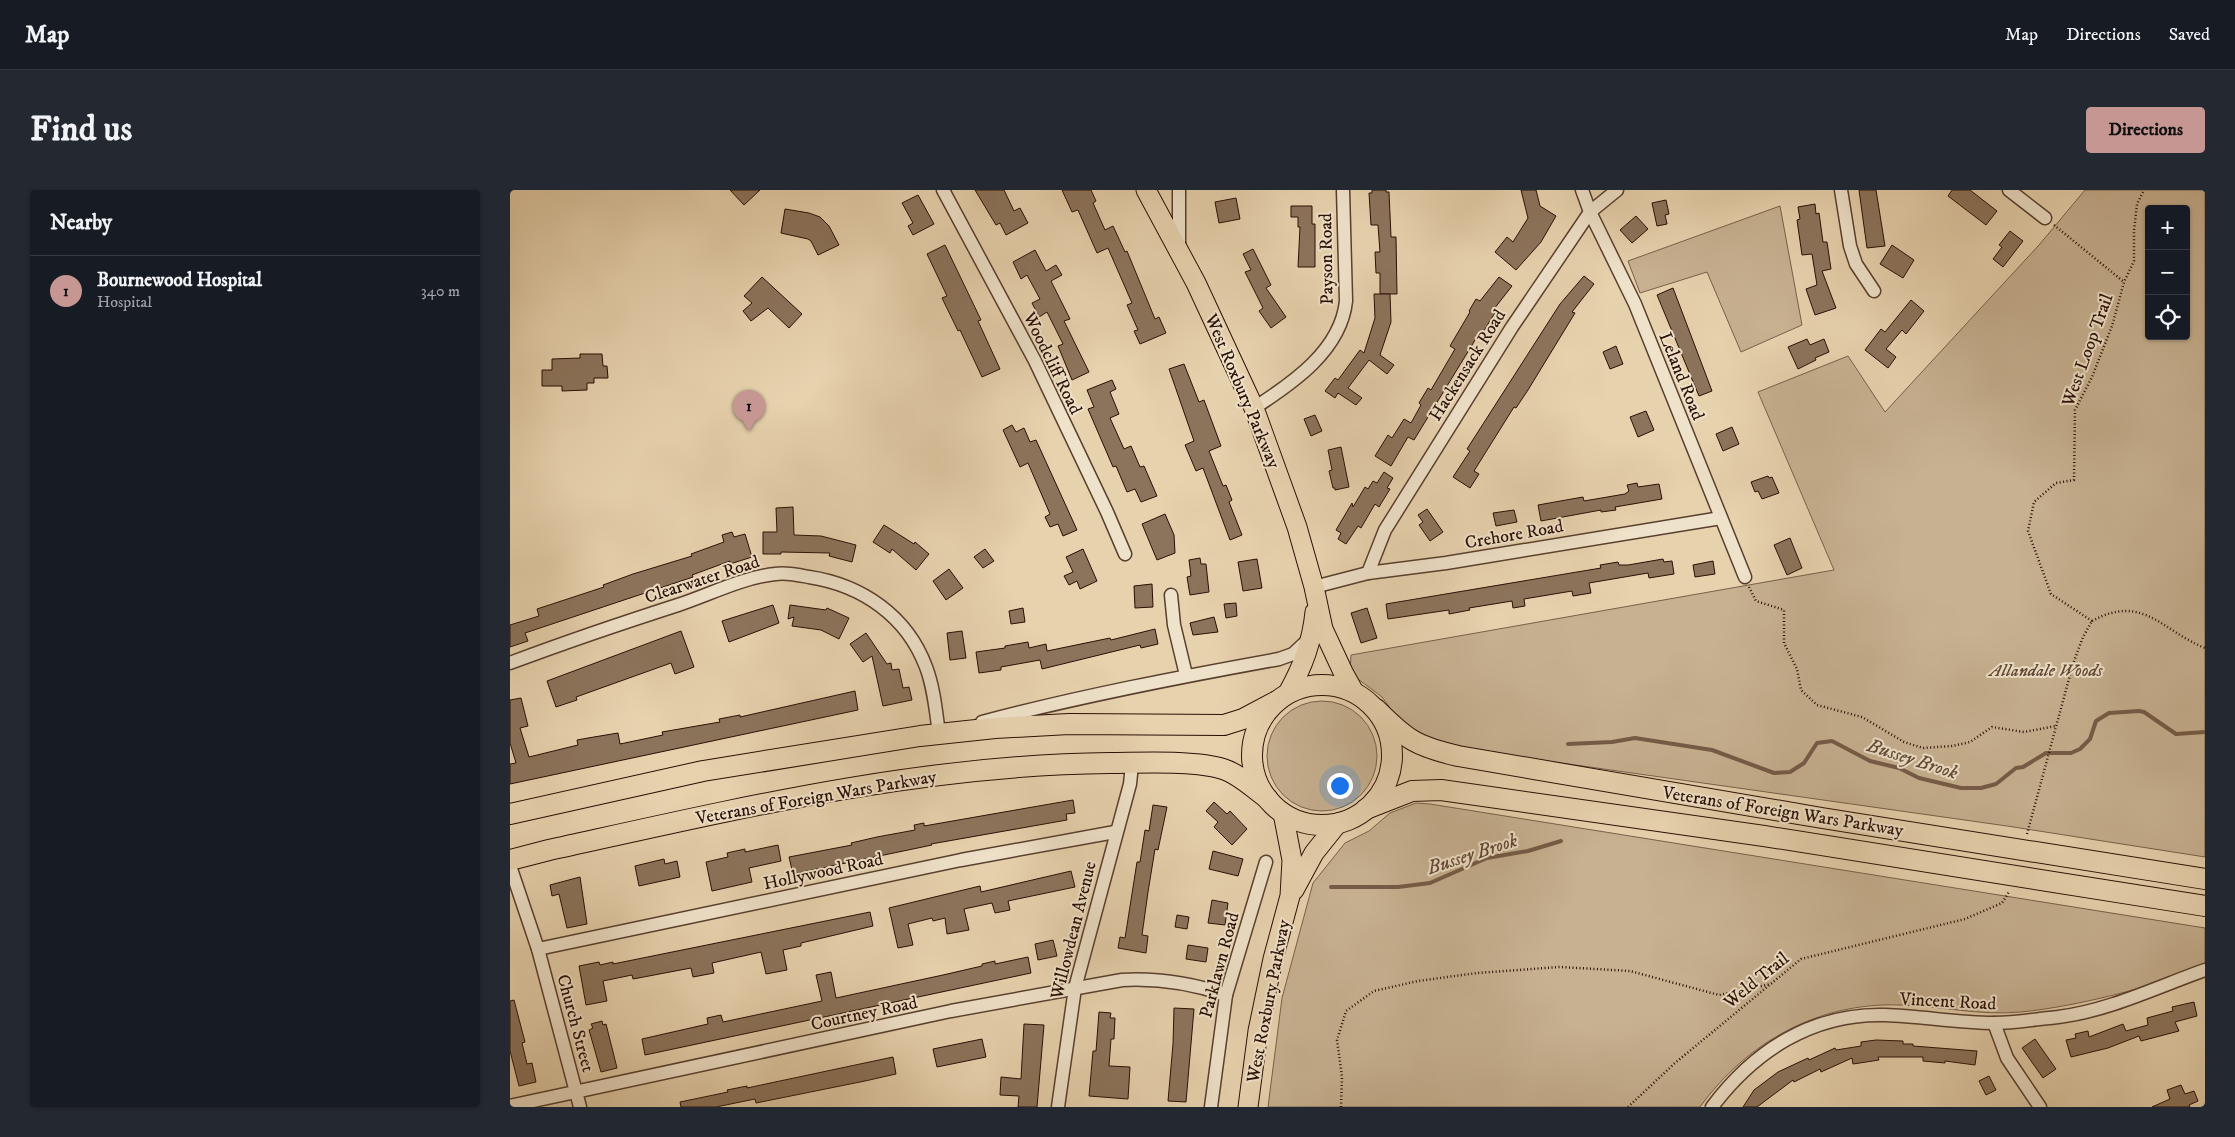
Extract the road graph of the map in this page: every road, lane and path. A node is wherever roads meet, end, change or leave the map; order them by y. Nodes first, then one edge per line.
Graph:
1 (943, 190) edge
2 (1146, 190) edge
3 (1179, 190) edge
4 (1343, 190) edge
5 (1582, 190) edge
6 (1617, 190) edge
7 (1841, 190) edge
8 (2009, 190) edge
9 (2144, 190) edge
10 (1590, 212) junction
11 (2045, 218) joint
12 (1179, 249) junction
13 (2124, 282) junction
14 (1874, 291) dead end
15 (1254, 408) junction
16 (1721, 518) junction
17 (1125, 554) dead end
18 (1368, 572) junction
19 (1744, 577) joint
20 (1315, 594) junction
21 (1171, 595) dead end
22 (2092, 620) junction
23 (1313, 634) junction
24 (2205, 648) edge
25 (510, 663) edge
26 (1186, 675) junction
27 (1354, 692) junction
28 (1283, 697) junction
29 (1376, 709) junction
30 (2056, 726) junction
31 (939, 734) junction
32 (1132, 764) junction
33 (1266, 798) junction
34 (1366, 809) junction
35 (1283, 813) junction
36 (510, 814) edge
37 (1338, 823) junction
38 (1116, 832) junction
39 (2027, 836) dead end
40 (510, 860) edge
41 (1266, 862) dead end
42 (510, 866) edge
43 (2205, 879) edge
44 (2009, 892) dead end
45 (1290, 896) junction
46 (2205, 906) edge
47 (538, 949) junction
48 (2205, 970) edge
49 (1771, 984) junction
50 (1075, 988) junction
51 (1226, 995) junction
52 (1994, 1023) junction
53 (577, 1093) junction
54 (510, 1106) edge
55 (580, 1107) edge
56 (1058, 1107) edge
57 (1211, 1107) edge
58 (1248, 1107) edge
59 (1341, 1107) edge
60 (1628, 1107) edge
61 (1712, 1107) edge
62 (2040, 1107) edge

1 - 17 street, Woodcliff Road
2 - 12 main road, West Roxbury Parkway
3 - 12 street
4 - 15 street, Payson Road
5 - 10 street, Leland Road
6 - 10 street, Hackensack Road
7 - 14 street
8 - 11 street
9 - 13 path, West Loop Trail
10 - 16 street, Leland Road
10 - 18 street, Hackensack Road
11 - 13 path
12 - 15 main road, West Roxbury Parkway
13 - 22 path, West Loop Trail
15 - 20 main road, West Roxbury Parkway
16 - 18 street, Crehore Road
16 - 19 street, Leland Road
18 - 20 street, Crehore Road
19 - 30 path
20 - 23 main road, West Roxbury Parkway
20 - 27 main road, West Roxbury Parkway
21 - 26 street
22 - 24 path
22 - 30 path
23 - 26 street
23 - 28 main road, West Roxbury Parkway
25 - 31 street, Clearwater Road
26 - 31 street
27 - 28 highway
27 - 29 highway
28 - 31 highway
28 - 33 highway
29 - 34 highway
29 - 43 highway, Veterans of Foreign Wars Parkway
30 - 39 path
31 - 36 highway
32 - 33 highway, Veterans of Foreign Wars Parkway
32 - 38 street, Willowdean Avenue
32 - 40 highway, Veterans of Foreign Wars Parkway
33 - 35 highway
34 - 37 highway
34 - 46 highway, Veterans of Foreign Wars Parkway
35 - 37 highway
35 - 45 main road, West Roxbury Parkway
37 - 45 main road, West Roxbury Parkway
38 - 47 street, Hollywood Road
38 - 50 street, Willowdean Avenue
41 - 51 street, Parklawn Road
42 - 47 street, Church Street
44 - 49 path, Weld Trail
45 - 58 main road, West Roxbury Parkway
47 - 53 street, Church Street
48 - 52 street, Vincent Road
49 - 59 path
49 - 60 path, Weld Trail
50 - 51 street, Courtney Road
50 - 53 street, Courtney Road
50 - 56 street, Willowdean Avenue
51 - 57 street, Parklawn Road
52 - 61 street, Vincent Road
52 - 62 street
53 - 54 street, Courtney Road
53 - 55 street, Church Street

